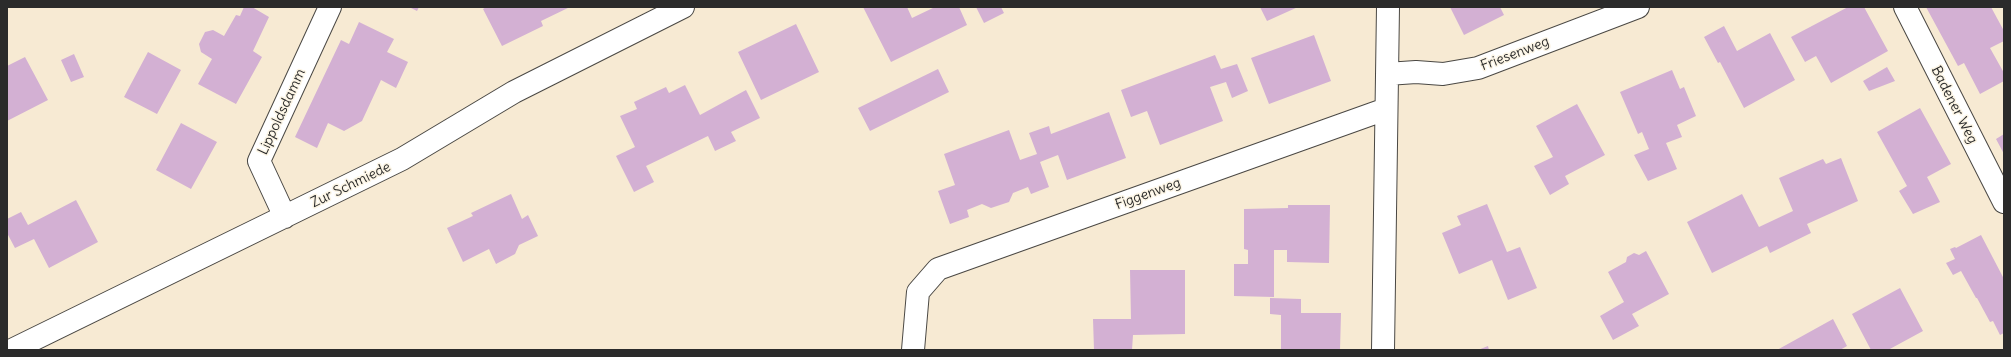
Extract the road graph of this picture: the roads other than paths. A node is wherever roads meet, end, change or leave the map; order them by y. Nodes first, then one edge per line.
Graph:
1 (330, 7) edge
2 (683, 7) edge
3 (1388, 7) edge
4 (1638, 7) edge
5 (1905, 7) edge
6 (1387, 74) junction
7 (1386, 109) junction
8 (2004, 202) edge
9 (284, 217) junction
10 (12, 350) edge
11 (913, 350) edge
12 (1383, 350) edge

1 - 9 street, Lippoldsdamm
2 - 9 street, Zur Schmiede
3 - 6 street
4 - 6 street, Friesenweg
5 - 8 street, Badener Weg
6 - 7 street
7 - 11 street, Figgenweg
7 - 12 street
9 - 10 street, Zur Schmiede

